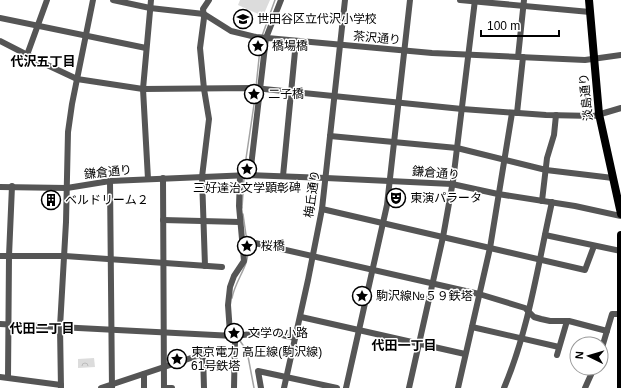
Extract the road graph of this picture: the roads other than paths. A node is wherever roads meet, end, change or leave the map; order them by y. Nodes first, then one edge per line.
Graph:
1 (47, 0) edge
2 (93, 0) edge
3 (113, 0) edge
4 (151, 0) edge
5 (209, 0) edge
6 (281, 0) edge
7 (345, 0) edge
8 (410, 0) edge
9 (460, 0) edge
10 (589, 0) edge
11 (475, 1) edge
12 (523, 3) edge
13 (150, 8) junction
14 (590, 12) junction
15 (204, 14) junction
16 (0, 18) edge
17 (38, 26) junction
18 (86, 36) junction
19 (264, 38) junction
20 (0, 41) edge
21 (296, 41) junction
22 (339, 45) junction
23 (146, 48) junction
24 (404, 51) junction
25 (468, 54) junction
26 (27, 55) junction
27 (621, 55) edge
28 (520, 57) junction
29 (594, 59) junction
30 (77, 79) junction
31 (258, 88) junction
32 (143, 89) junction
33 (204, 89) junction
34 (290, 92) junction
35 (334, 97) junction
36 (398, 103) junction
37 (621, 108) edge
38 (462, 109) junction
39 (514, 113) junction
40 (599, 114) junction
41 (556, 115) junction
42 (330, 136) junction
43 (395, 141) junction
44 (457, 148) junction
45 (504, 160) junction
46 (546, 170) junction
47 (245, 175) junction
48 (283, 176) junction
49 (202, 177) junction
50 (163, 178) junction
51 (326, 178) junction
52 (613, 178) junction
53 (148, 179) junction
54 (110, 181) junction
55 (390, 181) junction
56 (452, 184) junction
57 (12, 186) junction
58 (0, 187) edge
59 (67, 188) junction
60 (498, 194) junction
61 (542, 200) junction
62 (552, 202) junction
63 (620, 202) edge
64 (322, 209) junction
65 (621, 215) edge
66 (163, 220) junction
67 (203, 222) junction
68 (240, 222) junction
69 (383, 224) junction
70 (545, 235) junction
71 (621, 235) edge
72 (444, 237) junction
73 (246, 243) junction
74 (594, 246) junction
75 (490, 248) junction
76 (621, 251) edge
77 (0, 256) edge
78 (9, 256) junction
79 (64, 256) junction
80 (314, 256) junction
81 (111, 259) junction
82 (539, 259) junction
83 (164, 263) junction
84 (205, 266) junction
85 (222, 267) dead end
86 (621, 268) edge
87 (373, 270) junction
88 (433, 283) junction
89 (479, 294) junction
90 (528, 310) junction
91 (621, 314) edge
92 (300, 317) junction
93 (567, 321) junction
94 (0, 324) edge
95 (9, 325) junction
96 (60, 327) junction
97 (472, 327) junction
98 (111, 329) junction
99 (163, 331) junction
100 (359, 331) junction
101 (607, 331) junction
102 (234, 336) junction
103 (606, 336) edge
104 (295, 338) junction
105 (522, 338) junction
106 (419, 344) junction
107 (559, 347) junction
108 (465, 354) junction
109 (557, 355) dead end
110 (621, 356) edge
111 (621, 364) edge
112 (164, 366) junction
113 (144, 374) junction
114 (590, 376) edge
115 (0, 377) edge
116 (8, 377) junction
117 (286, 377) junction
118 (61, 387) edge
119 (112, 387) edge
120 (585, 387) edge
121 (102, 388) edge
122 (144, 388) edge
123 (164, 388) edge
124 (172, 388) edge
125 (204, 388) edge
126 (234, 388) edge
127 (260, 388) edge
128 (284, 388) edge
129 (337, 388) edge
130 (346, 388) edge
131 (409, 388) edge
132 (458, 388) edge
133 (504, 388) edge
134 (593, 388) edge
135 (621, 388) edge

1 - 17 street
2 - 18 street
3 - 13 street, 茶沢通り
4 - 13 street
5 - 15 street
6 - 19 street
7 - 22 street, 梅丘通り
8 - 24 street
9 - 11 street
10 - 14 main road, 淡島通り
11 - 12 street
11 - 25 street
12 - 14 street
12 - 28 street
13 - 15 street, 茶沢通り
13 - 23 street
14 - 29 main road, 淡島通り
15 - 19 street, 茶沢通り
15 - 33 street
16 - 17 street
17 - 18 street
17 - 26 street
18 - 23 street
18 - 30 street
19 - 21 street, 茶沢通り
19 - 31 street
20 - 26 street
21 - 22 street, 茶沢通り
21 - 34 street
22 - 24 street, 茶沢通り
22 - 35 street, 梅丘通り
23 - 32 street
24 - 25 street, 茶沢通り
24 - 36 street
25 - 28 street, 茶沢通り
25 - 38 street
26 - 30 street
27 - 29 street, 茶沢通り
28 - 29 street, 茶沢通り
28 - 39 street
29 - 40 main road, 淡島通り
30 - 32 street
30 - 59 street
31 - 33 street
31 - 34 street
31 - 47 street
32 - 33 street
32 - 53 street
33 - 49 street
34 - 35 street
34 - 48 street
35 - 36 street
35 - 42 street, 梅丘通り
36 - 38 street
36 - 43 street
37 - 40 street
38 - 39 street
38 - 44 street
39 - 41 street
39 - 45 street
40 - 41 street
40 - 52 main road, 淡島通り
41 - 46 street
42 - 43 street
42 - 51 street, 梅丘通り
43 - 44 street
43 - 55 street
44 - 45 street
44 - 56 street
45 - 46 street
45 - 60 street
46 - 52 street
46 - 61 street
47 - 48 street, 鎌倉通り
47 - 49 street, 鎌倉通り
47 - 68 street
48 - 51 street, 鎌倉通り
49 - 50 street, 鎌倉通り
49 - 67 street
50 - 53 street, 鎌倉通り
50 - 66 street
51 - 55 street, 鎌倉通り
51 - 64 street, 梅丘通り
52 - 63 main road, 淡島通り
53 - 54 street, 鎌倉通り
54 - 59 street, 鎌倉通り
54 - 81 street
55 - 56 street, 鎌倉通り
55 - 69 street
56 - 60 street, 鎌倉通り
56 - 72 street
57 - 58 street, 鎌倉通り
57 - 59 street, 鎌倉通り
57 - 78 street
59 - 79 street
60 - 61 street, 鎌倉通り
60 - 75 street
61 - 62 street, 鎌倉通り
62 - 65 street, 鎌倉通り
62 - 70 street
63 - 65 main road, 淡島通り
64 - 69 street
64 - 80 street, 梅丘通り
66 - 67 street
66 - 83 street
67 - 68 street
67 - 84 street
68 - 73 street
69 - 72 street
69 - 87 street
70 - 74 street
70 - 82 street
71 - 76 main road
72 - 75 street
72 - 88 street
73 - 80 street
73 - 102 street
74 - 76 street
74 - 82 street
75 - 82 street
75 - 89 street
76 - 86 main road
77 - 78 street
78 - 79 street
78 - 95 street
79 - 81 street
79 - 96 street
80 - 87 street
80 - 92 street, 梅丘通り
81 - 83 street
81 - 98 street
82 - 90 street
83 - 84 street
83 - 99 street
84 - 85 street
86 - 91 main road
87 - 88 street
87 - 100 street
88 - 89 street
88 - 106 street
89 - 90 street
89 - 97 street
90 - 93 street
90 - 105 street
91 - 101 street
91 - 110 main road
92 - 100 street
92 - 104 street, 梅丘通り
93 - 101 street
93 - 107 street
94 - 95 street
95 - 96 street
95 - 116 street
96 - 98 street
96 - 118 street
97 - 105 street
97 - 108 street
98 - 99 street
98 - 119 street
99 - 102 street
99 - 112 street
100 - 106 street
100 - 130 street
101 - 103 street
102 - 104 street
102 - 126 street
104 - 117 street, 梅丘通り
105 - 107 street
105 - 133 street
106 - 108 street
106 - 131 street
107 - 109 street
108 - 132 street
110 - 111 main road
111 - 135 main road
112 - 113 street
112 - 123 street
112 - 125 street
113 - 119 street
113 - 122 street
114 - 120 street
115 - 116 street
116 - 118 street
117 - 127 street
117 - 128 street, 梅丘通り
117 - 129 street
119 - 121 street
120 - 134 street
123 - 124 street

